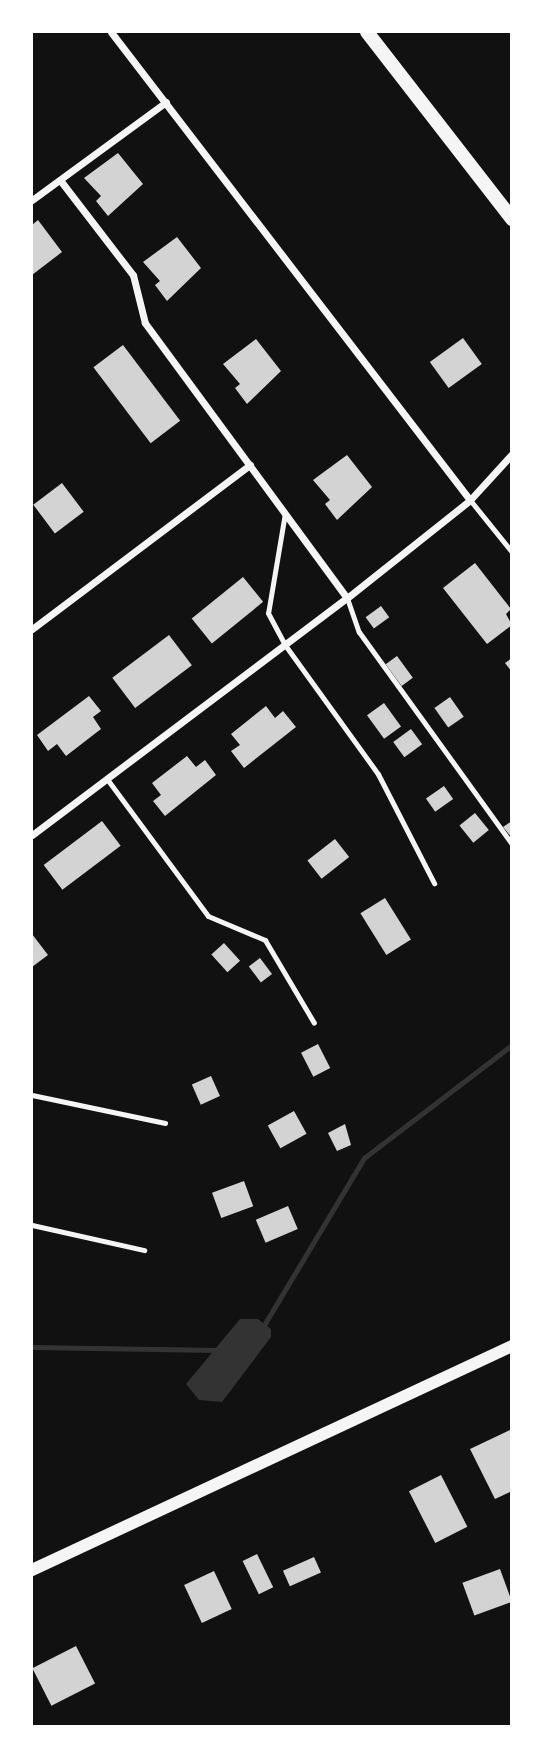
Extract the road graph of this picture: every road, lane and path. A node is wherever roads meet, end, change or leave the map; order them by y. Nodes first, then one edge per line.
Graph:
1 (111, 32) edge
2 (367, 32) edge
3 (166, 102) junction
4 (60, 180) junction
5 (32, 200) edge
6 (512, 219) edge
7 (512, 454) edge
8 (250, 465) junction
9 (470, 500) junction
10 (285, 513) junction
11 (512, 552) edge
12 (348, 598) junction
13 (32, 629) edge
14 (285, 645) junction
15 (107, 779) junction
16 (32, 835) edge
17 (512, 844) edge
18 (435, 883) dead end
19 (314, 1023) dead end
20 (32, 1095) edge
21 (164, 1124) dead end
22 (32, 1225) edge
23 (144, 1250) dead end
24 (512, 1346) edge
25 (32, 1570) edge

1 - 3 street
2 - 6 main road
3 - 4 street
3 - 9 street
4 - 5 street
4 - 8 street
7 - 9 street
8 - 10 street
8 - 13 street
9 - 11 lane
9 - 12 street
10 - 12 street
10 - 14 lane
12 - 14 street
12 - 17 lane
14 - 15 street
14 - 18 lane
15 - 16 street
15 - 19 lane
20 - 21 lane
22 - 23 lane
24 - 25 street

